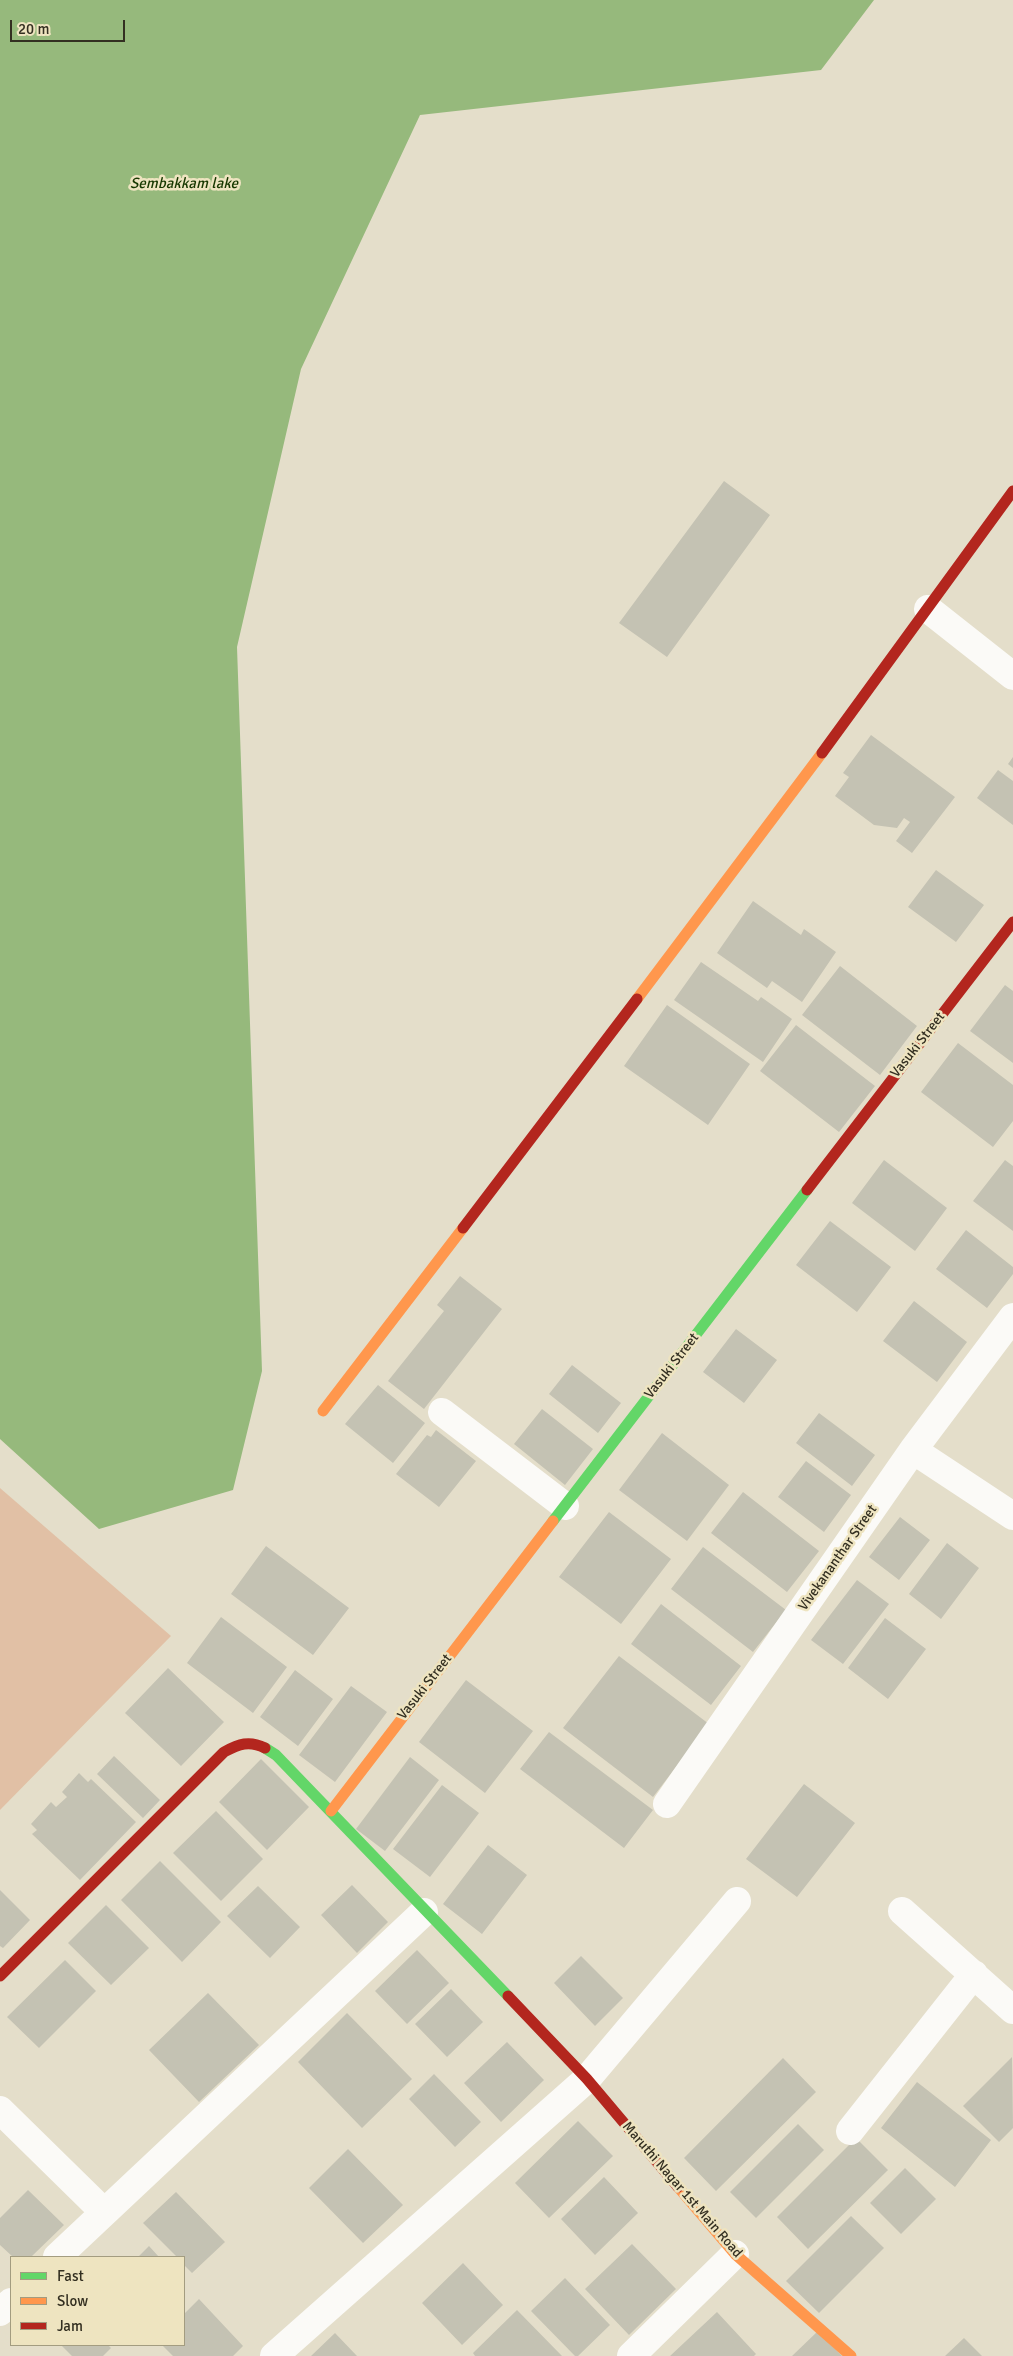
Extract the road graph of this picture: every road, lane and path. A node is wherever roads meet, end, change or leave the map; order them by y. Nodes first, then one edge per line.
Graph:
1 (1013, 491) edge
2 (928, 609) junction
3 (1013, 676) edge
4 (1013, 922) edge
5 (1013, 1316) edge
6 (323, 1411) dead end
7 (442, 1412) dead end
8 (913, 1450) junction
9 (564, 1506) junction
10 (1013, 1516) edge
11 (667, 1804) dead end
12 (330, 1811) junction
13 (737, 1901) dead end
14 (902, 1911) dead end
15 (424, 1912) junction
16 (974, 1974) junction
17 (0, 1976) edge
18 (1013, 2010) edge
19 (587, 2079) junction
20 (0, 2110) edge
21 (850, 2131) dead end
22 (104, 2212) junction
23 (735, 2254) junction
24 (58, 2256) edge
25 (10, 2303) edge
26 (0, 2312) edge
27 (274, 2356) edge
28 (632, 2356) edge
29 (850, 2356) edge

1 - 2 street
2 - 3 street
2 - 6 street
4 - 9 street, Vasuki Street
5 - 8 street, Vivekananthar Street
7 - 9 street
8 - 10 street
8 - 11 street, Vivekananthar Street
9 - 12 street, Vasuki Street
12 - 15 street, Maruthi Nagar 1st Main Road
12 - 17 street, Maruthi Nagar 1st Main Road
13 - 19 street
14 - 16 street
15 - 19 street, Maruthi Nagar 1st Main Road
15 - 22 street
16 - 18 street
16 - 21 street
19 - 23 street, Maruthi Nagar 1st Main Road
19 - 27 street
20 - 22 street
22 - 24 street
23 - 28 street
23 - 29 street, Maruthi Nagar 1st Main Road
25 - 26 street

